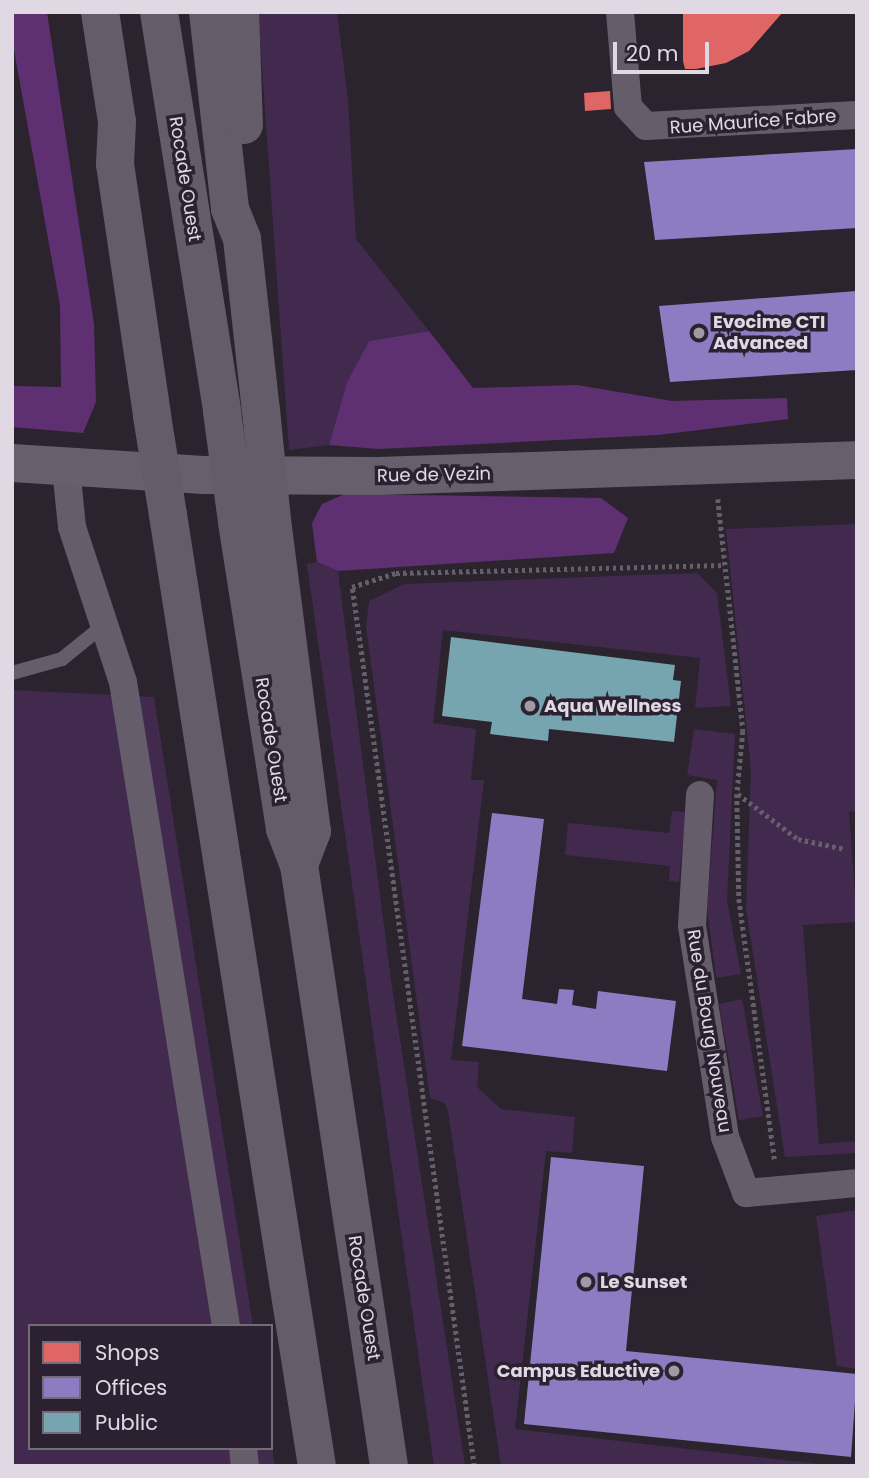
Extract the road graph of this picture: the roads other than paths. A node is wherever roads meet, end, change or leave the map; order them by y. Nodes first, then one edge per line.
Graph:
1 (75, 12) edge
2 (100, 12) edge
3 (159, 12) edge
4 (208, 12) edge
5 (240, 12) edge
6 (620, 12) edge
7 (857, 115) edge
8 (115, 164) junction
9 (242, 239) junction
10 (857, 460) edge
11 (12, 463) edge
12 (66, 468) junction
13 (254, 521) junction
14 (105, 624) junction
15 (12, 673) edge
16 (700, 795) dead end
17 (857, 1183) edge
18 (226, 1324) edge
19 (317, 1466) edge
20 (389, 1466) edge

1 - 8 highway
2 - 8 highway
3 - 13 highway, Rocade Ouest, bridge
4 - 9 highway
5 - 9 highway
6 - 7 street, Rue Maurice Fabre
8 - 19 highway, bridge
9 - 13 highway, bridge
10 - 12 main road, Rue de Vezin
11 - 12 main road, Rue de Vezin
12 - 14 street
13 - 20 highway, Rocade Ouest
14 - 15 lane
14 - 18 street
16 - 17 street, Rue du Bourg Nouveau

